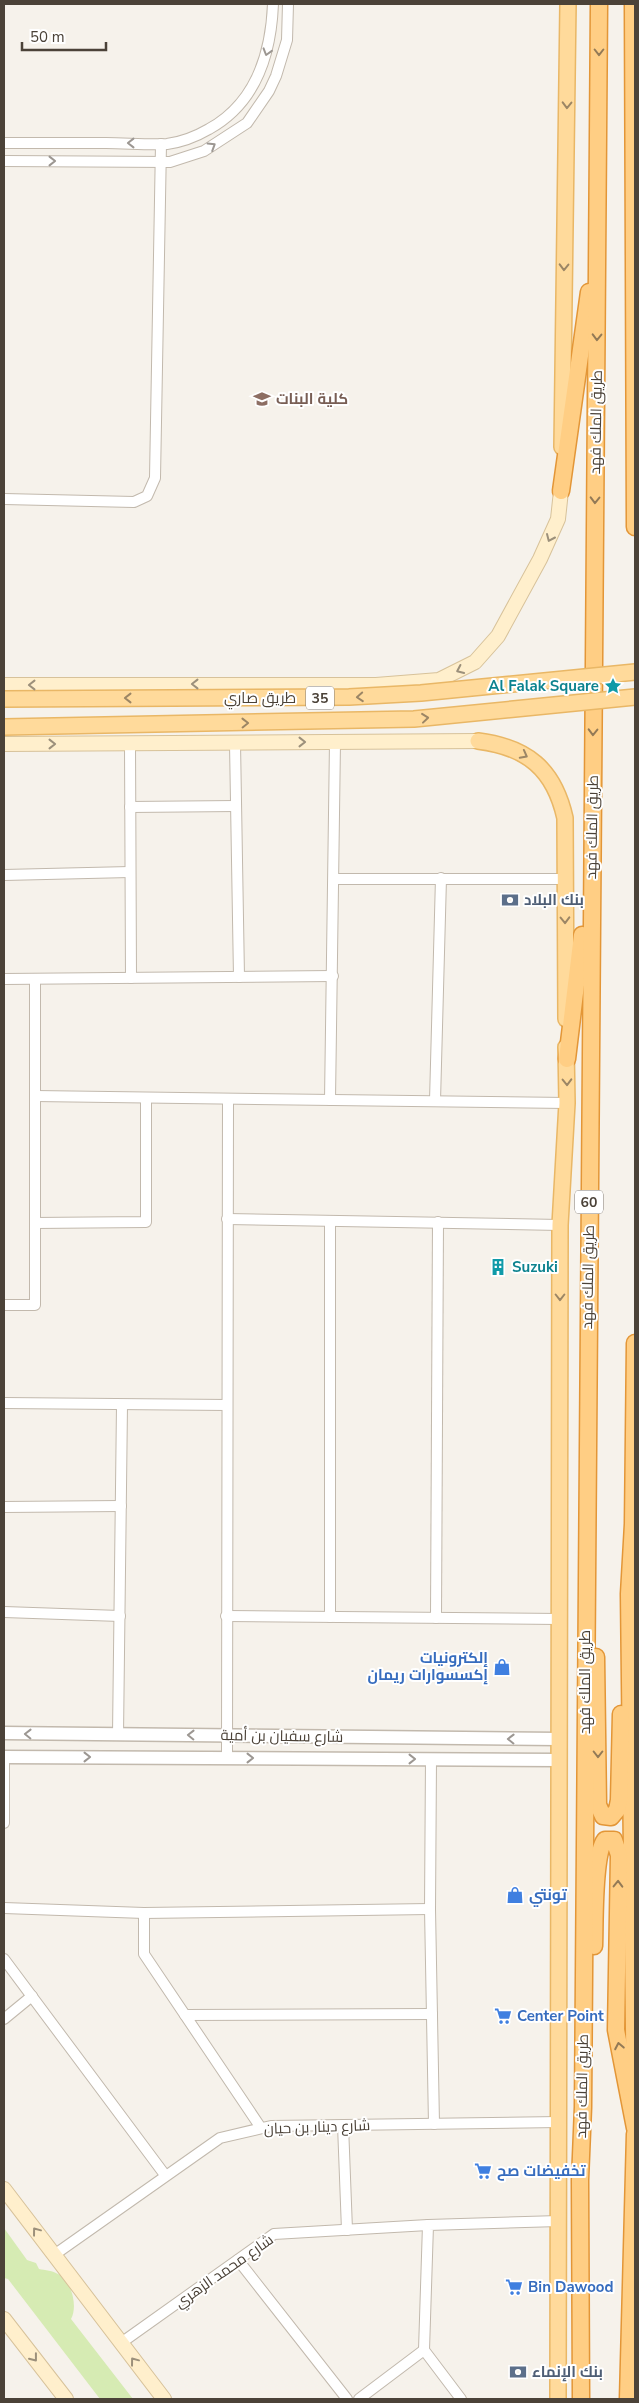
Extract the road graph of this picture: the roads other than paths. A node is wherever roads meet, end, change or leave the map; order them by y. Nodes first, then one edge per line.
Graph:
1 (273, 4) edge
2 (288, 4) edge
3 (568, 4) edge
4 (599, 4) edge
5 (633, 4) edge
6 (4, 143) edge
7 (161, 144) junction
8 (4, 161) edge
9 (161, 162) junction
10 (598, 226) junction
11 (561, 491) junction
12 (4, 499) edge
13 (635, 527) edge
14 (635, 672) edge
15 (4, 688) edge
16 (635, 697) edge
17 (4, 726) edge
18 (478, 741) joint
19 (334, 742) junction
20 (235, 743) junction
21 (4, 744) edge
22 (130, 744) junction
23 (236, 806) junction
24 (130, 807) junction
25 (592, 858) junction
26 (130, 872) junction
27 (4, 875) edge
28 (441, 878) junction
29 (334, 879) junction
30 (564, 879) junction
31 (333, 976) junction
32 (239, 977) junction
33 (130, 978) junction
34 (4, 979) edge
35 (35, 979) junction
36 (567, 1059) junction
37 (35, 1096) junction
38 (146, 1098) junction
39 (228, 1099) junction
40 (330, 1100) junction
41 (435, 1101) junction
42 (567, 1104) junction
43 (227, 1218) junction
44 (330, 1220) junction
45 (35, 1222) junction
46 (438, 1222) junction
47 (560, 1225) junction
48 (4, 1305) edge
49 (635, 1343) edge
50 (4, 1403) edge
51 (122, 1405) junction
52 (227, 1405) junction
53 (121, 1506) junction
54 (4, 1507) edge
55 (586, 1513) junction
56 (629, 1594) junction
57 (4, 1612) edge
58 (120, 1616) junction
59 (226, 1616) junction
60 (330, 1617) junction
61 (436, 1618) junction
62 (560, 1618) junction
63 (4, 1734) edge
64 (118, 1734) junction
65 (226, 1736) junction
66 (560, 1739) junction
67 (4, 1757) edge
68 (227, 1758) junction
69 (431, 1759) junction
70 (560, 1760) junction
71 (4, 1823) edge
72 (4, 1908) edge
73 (430, 1909) junction
74 (144, 1913) junction
75 (4, 1958) edge
76 (635, 1972) edge
77 (32, 1996) junction
78 (432, 2014) junction
79 (185, 2015) junction
80 (4, 2019) edge
81 (582, 2107) junction
82 (635, 2114) edge
83 (559, 2122) junction
84 (434, 2124) junction
85 (343, 2125) junction
86 (261, 2128) junction
87 (635, 2128) edge
88 (635, 2134) edge
89 (165, 2175) junction
90 (4, 2189) edge
91 (559, 2221) junction
92 (428, 2224) junction
93 (347, 2230) junction
94 (54, 2256) junction
95 (238, 2260) junction
96 (4, 2319) edge
97 (630, 2327) junction
98 (121, 2343) junction
99 (424, 2350) junction
100 (635, 2394) edge
101 (66, 2399) edge
102 (164, 2399) edge
103 (347, 2399) edge
104 (359, 2399) edge
105 (461, 2399) edge
106 (558, 2399) edge
107 (582, 2399) edge
108 (628, 2399) edge

1 -> 7 street
9 -> 2 street
3 -> 11 main road
4 -> 10 highway, طريق الملك فهد / 60
5 - 13 highway
7 -> 6 street
7 - 9 street
8 -> 9 street
9 - 12 street
10 - 11 highway
10 -> 25 highway, طريق الملك فهد / 60
11 -> 15 main road
14 -> 15 main road, طريق صاري / 35, bridge
17 -> 16 main road, طريق صاري / 35, bridge
18 - 19 main road
18 -> 30 main road, طريق الملك فهد
20 -> 19 main road
19 - 29 street
20 - 22 main road
20 - 23 street
21 -> 22 main road
22 - 24 street
23 - 24 street
23 - 32 street
24 - 26 street
25 - 36 highway
25 - 55 highway, طريق الملك فهد / 60
26 - 27 street
26 - 33 street
28 - 29 street
28 - 30 street
28 - 41 street
29 - 31 street
30 -> 36 main road, طريق الملك فهد
31 - 32 street
31 - 40 street
32 - 33 street
33 - 35 street
34 - 35 street
35 - 37 street
36 -> 42 main road, طريق الملك فهد
37 - 38 street
37 - 45 street
38 - 39 street
38 - 45 street
39 - 40 street
39 - 43 street
40 - 41 street
41 - 42 street
42 - 47 main road, طريق الملك فهد
43 - 44 street
43 - 52 street
44 - 46 street
44 - 60 street
45 - 48 street
46 - 47 street
46 - 61 street
47 -> 62 main road, طريق الملك فهد
49 - 56 highway
50 - 51 street
51 - 52 street
51 - 53 street
52 - 59 street
53 - 54 street
53 - 58 street
55 -> 56 highway
55 - 81 highway, طريق الملك فهد / 60
56 - 76 highway
57 - 58 street
58 - 64 street
59 - 60 street
59 - 65 street
60 - 61 street
61 - 62 street
62 - 66 main road, طريق الملك فهد
64 -> 63 street, شارع سفيان بن أمية
65 -> 64 street, شارع سفيان بن أمية
66 -> 65 street, شارع سفيان بن أمية
65 - 68 street
66 - 70 main road, طريق الملك فهد
67 -> 68 street, شارع سفيان بن أمية
67 - 71 street
68 -> 69 street, شارع سفيان بن أمية
69 - 70 street, شارع سفيان بن أمية
69 - 73 street
70 - 83 main road, طريق الملك فهد
72 - 74 street
73 - 74 street
73 - 78 street
74 - 79 street
75 - 77 street
76 - 82 highway
77 - 80 street
77 - 89 street
78 - 79 street
78 - 84 street
79 - 86 street
87 -> 81 highway
81 - 107 highway, طريق الملك فهد / 60
83 - 84 street, شارع دينار بن حيان
83 - 91 main road, طريق الملك فهد
84 - 85 street, شارع دينار بن حيان
85 - 86 street, شارع دينار بن حيان
85 - 93 street
86 - 89 street, شارع دينار بن حيان
88 - 97 highway
89 - 94 street, شارع دينار بن حيان
94 -> 90 main road
91 - 92 street, شارع محمد الزهري
91 - 106 main road, طريق الملك فهد
92 - 93 street, شارع محمد الزهري
92 - 99 street
93 - 95 street, شارع محمد الزهري
94 - 98 main road
95 - 98 street, شارع محمد الزهري
95 - 103 street
96 -> 101 main road
97 - 100 main road
97 - 108 highway
102 -> 98 main road
99 - 104 street
99 - 105 street

